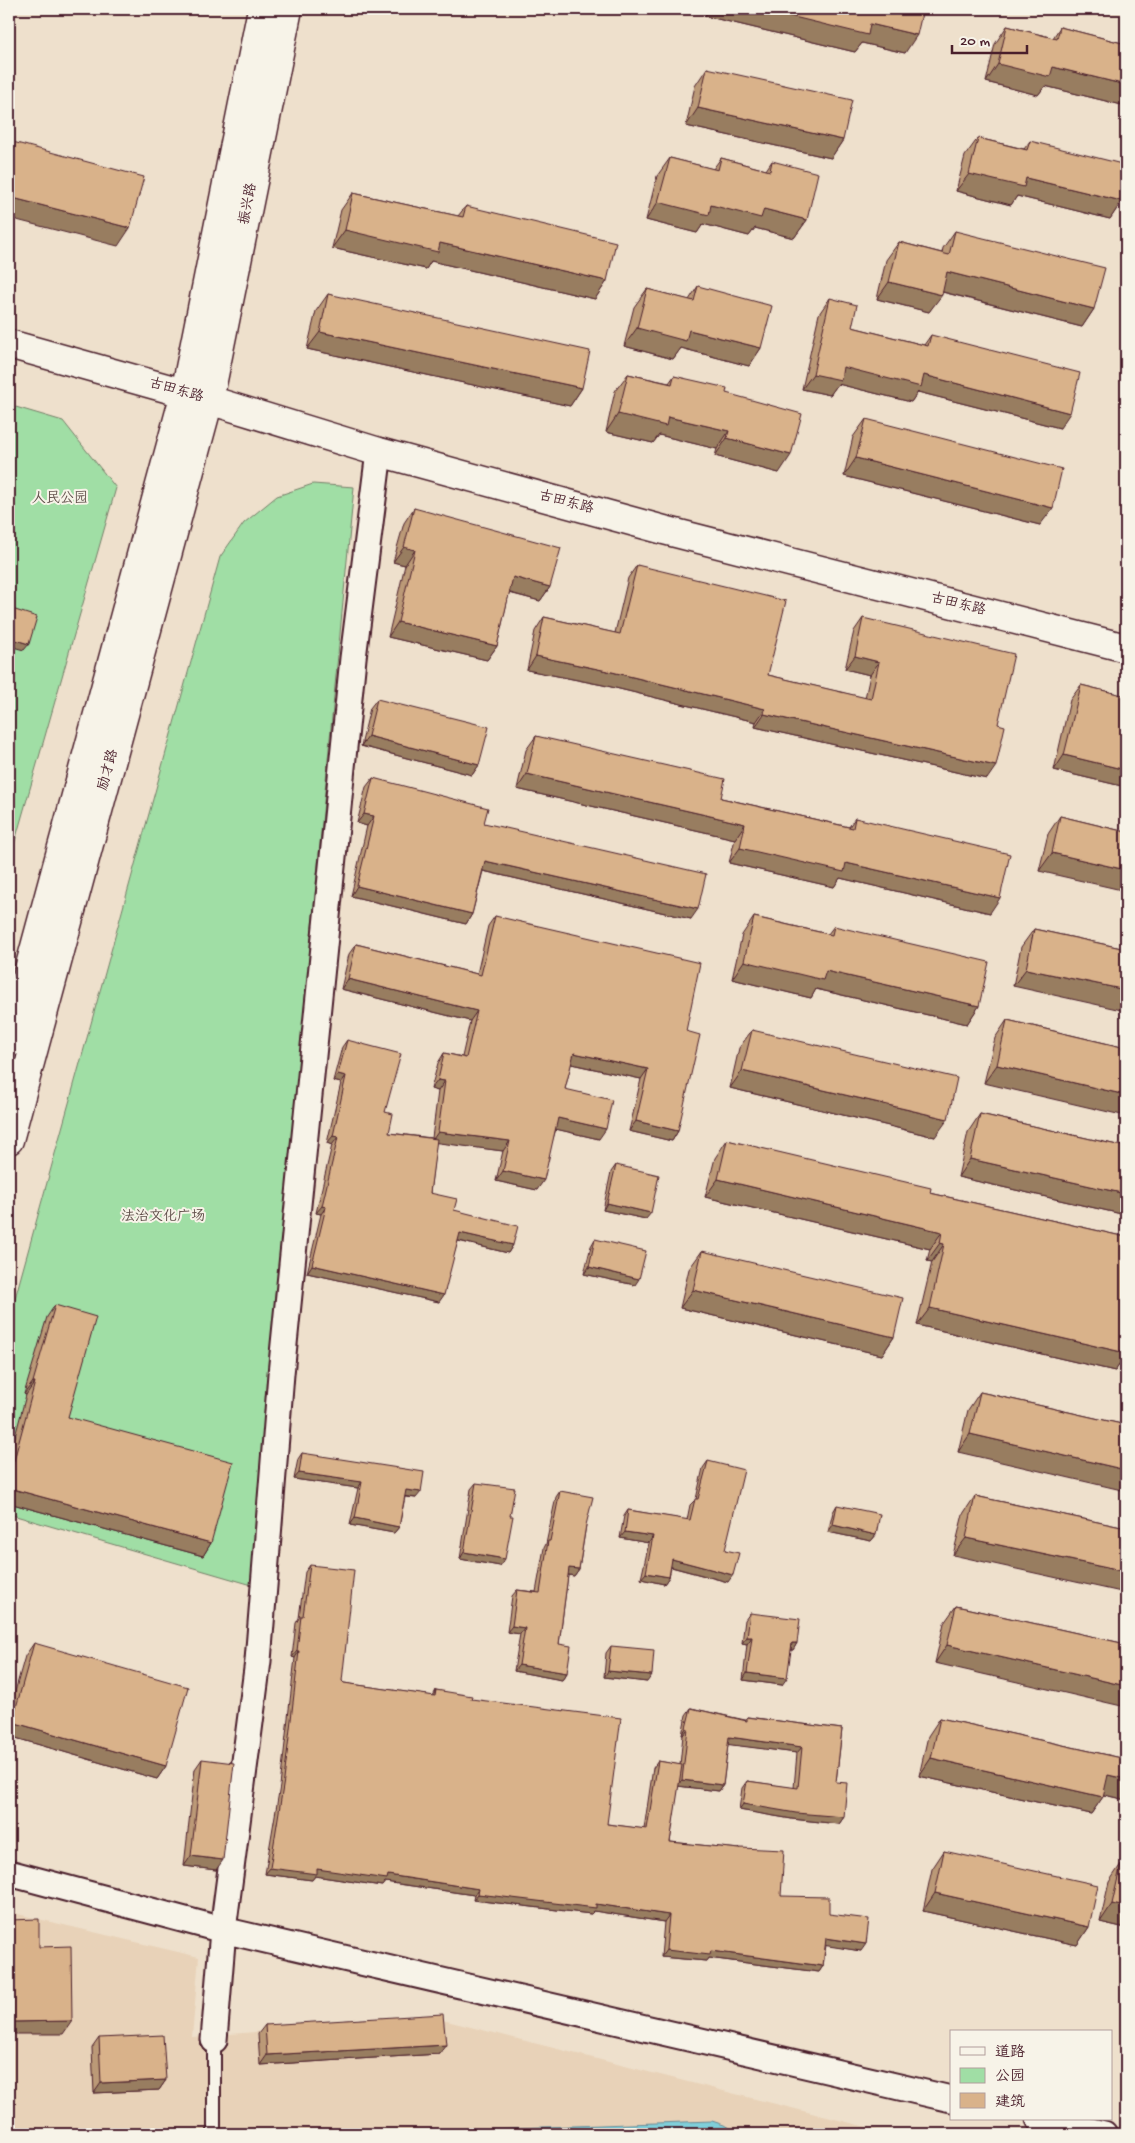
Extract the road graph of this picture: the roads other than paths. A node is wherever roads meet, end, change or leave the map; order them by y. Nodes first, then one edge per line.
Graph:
1 (262, 9) edge
2 (288, 9) edge
3 (9, 344) edge
4 (197, 397) junction
5 (380, 452) junction
6 (1126, 648) edge
7 (9, 1043) edge
8 (9, 1140) edge
9 (9, 1873) edge
10 (222, 1930) junction
11 (214, 2040) joint
12 (950, 2099) edge
13 (1043, 2120) edge
14 (214, 2130) edge
15 (1104, 2134) edge

1 - 4 street, 振兴路
2 - 4 street, 振兴路
3 - 4 street, 古田东路
4 - 5 street, 古田东路
4 - 7 street, 励才路
4 - 8 street, 励才路
5 - 6 street, 古田东路
5 - 10 street
9 - 10 street
10 - 11 street
10 - 12 street
11 - 14 lane
13 - 15 street

